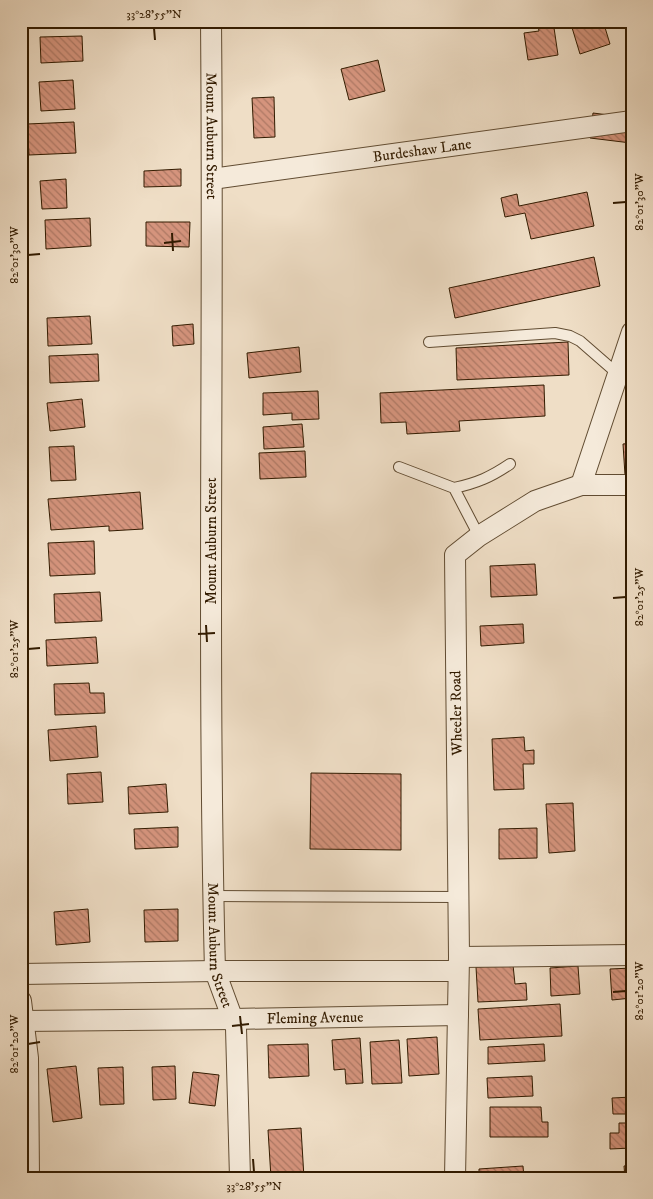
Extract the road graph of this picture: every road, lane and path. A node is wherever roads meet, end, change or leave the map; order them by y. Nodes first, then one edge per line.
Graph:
1 (211, 21) edge
2 (632, 121) edge
3 (212, 179) junction
4 (632, 332) edge
5 (429, 342) dead end
6 (618, 374) junction
7 (510, 464) dead end
8 (399, 467) dead end
9 (632, 485) edge
10 (581, 486) junction
11 (454, 488) junction
12 (479, 536) junction
13 (214, 896) junction
14 (458, 897) junction
15 (632, 955) edge
16 (458, 964) junction
17 (215, 971) junction
18 (21, 974) edge
19 (21, 1001) edge
20 (458, 1015) junction
21 (233, 1019) junction
22 (22, 1021) edge
23 (29, 1178) edge
24 (240, 1178) edge
25 (455, 1178) edge

1 - 3 street, Mount Auburn Street
2 - 3 street, Burdeshaw Lane
3 - 13 street, Mount Auburn Street
4 - 6 street
5 - 6 lane
6 - 10 street
7 - 11 lane
8 - 11 lane
9 - 10 street, Wheeler Road
10 - 12 street, Wheeler Road
11 - 12 lane
12 - 14 street, Wheeler Road
13 - 14 lane
13 - 17 street, Mount Auburn Street
14 - 16 street, Wheeler Road
15 - 16 street
16 - 17 street
16 - 20 street, Wheeler Road
17 - 18 street
17 - 21 street, Mount Auburn Street
19 - 22 street
20 - 21 street, Fleming Avenue
20 - 25 street, Wheeler Road
21 - 22 street, Fleming Avenue
21 - 24 street, Mount Auburn Street
22 - 23 street

